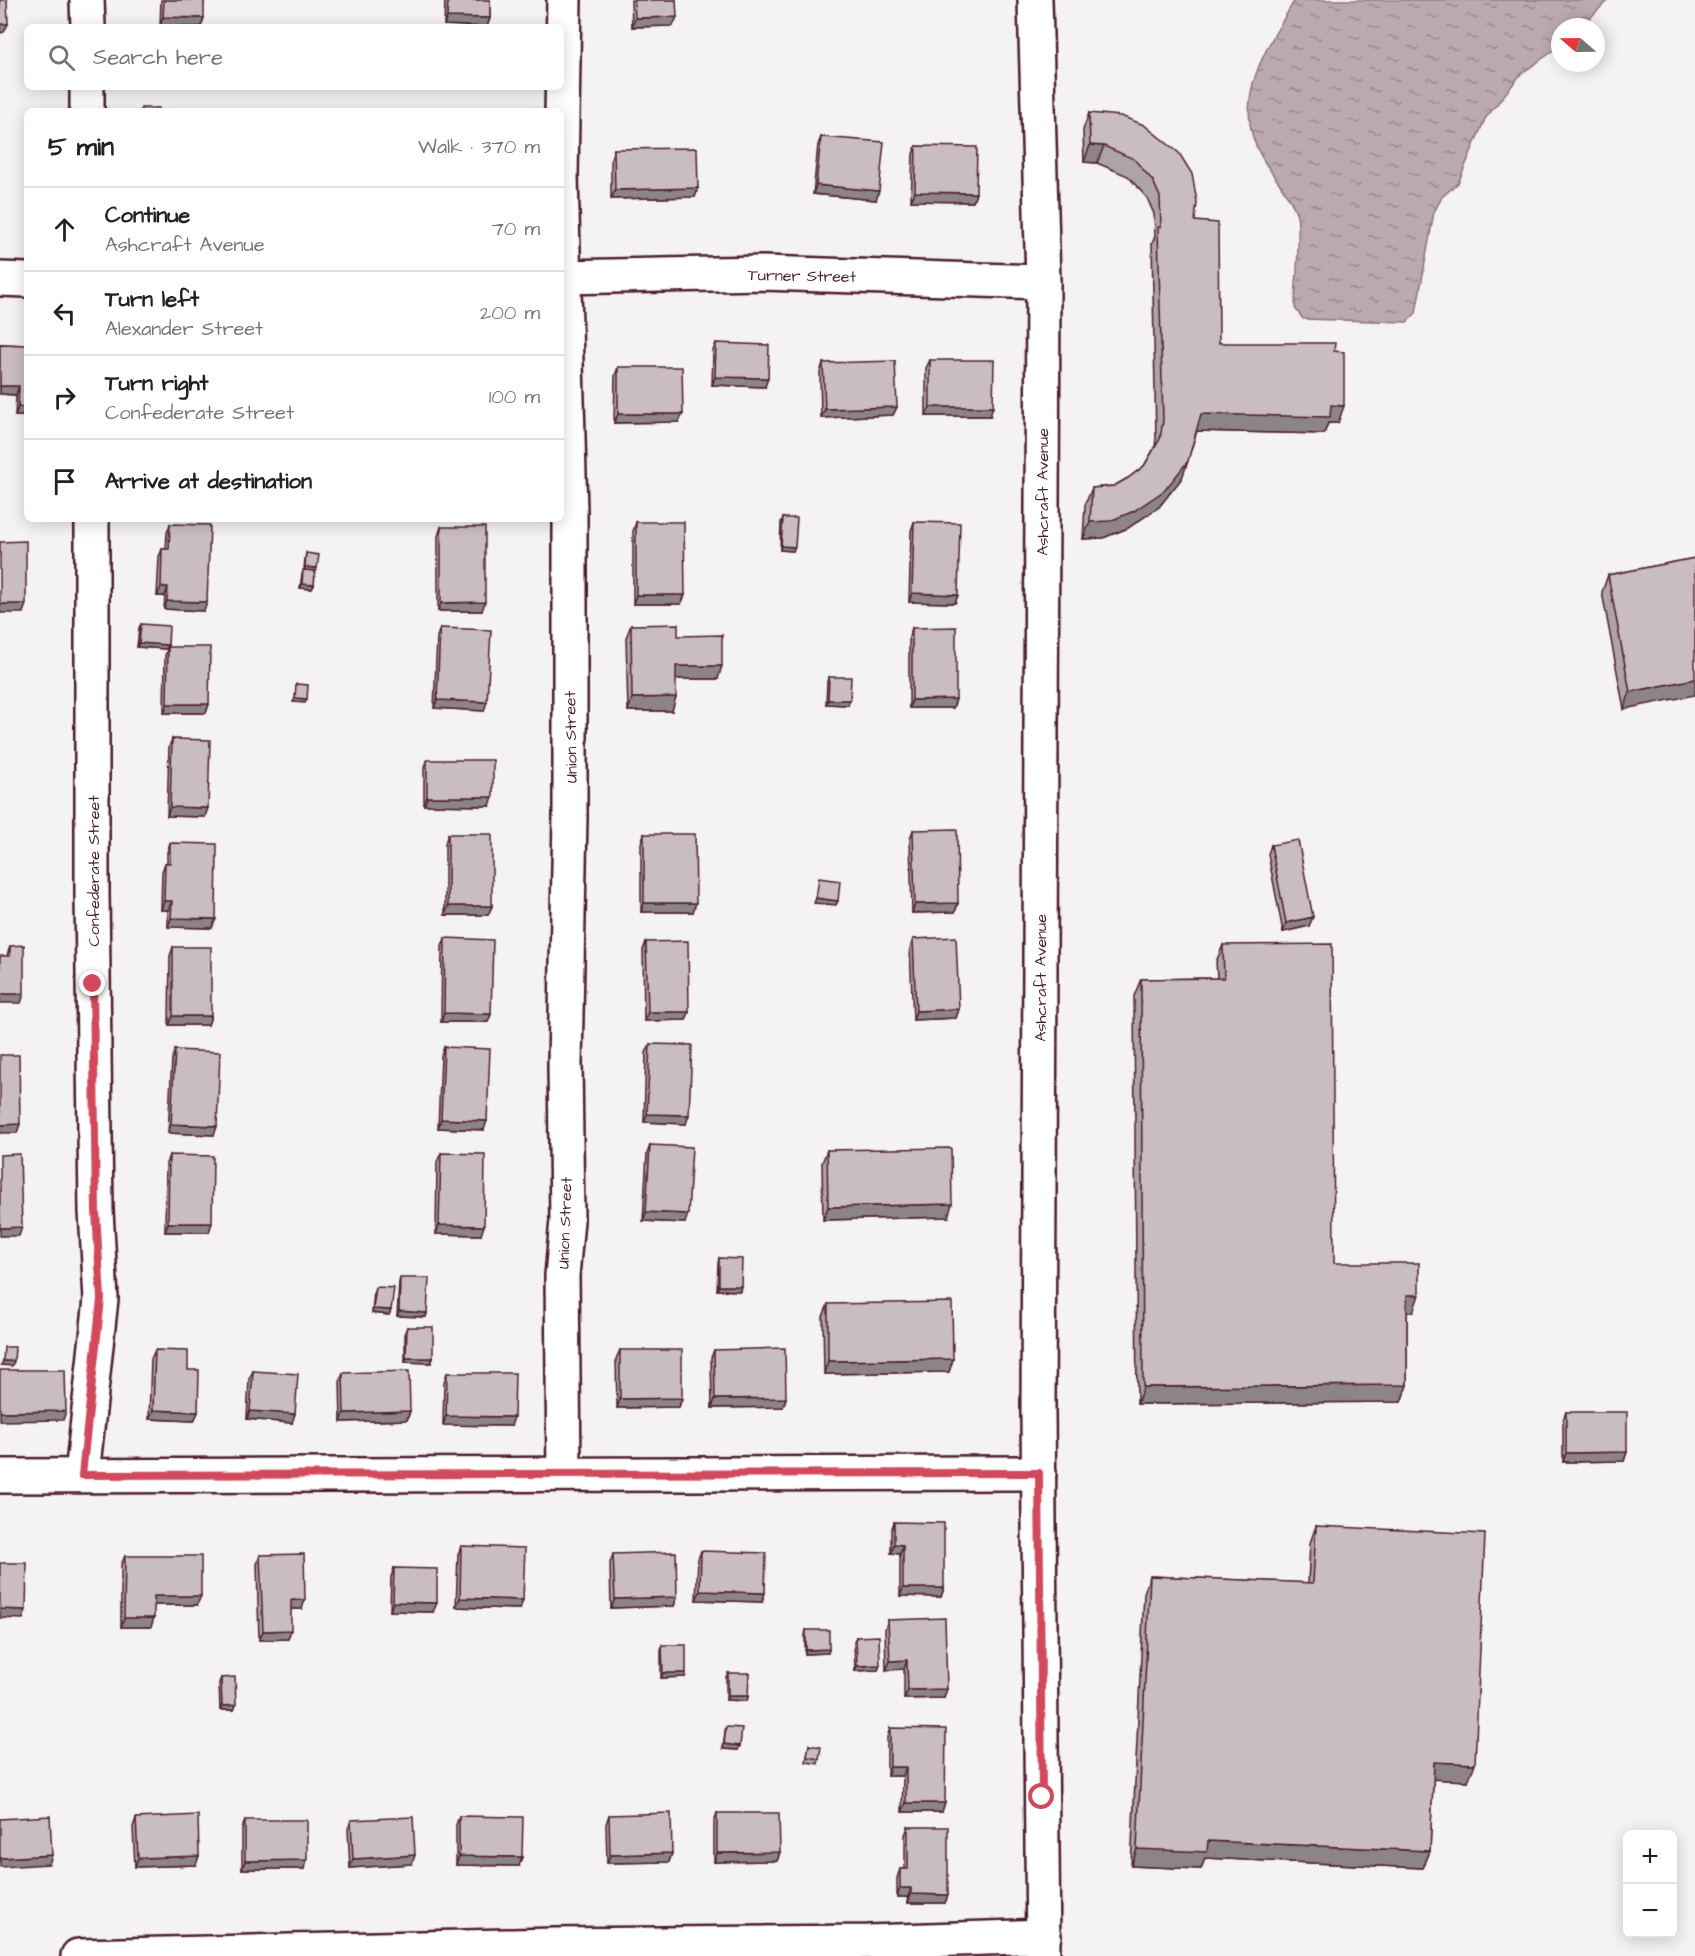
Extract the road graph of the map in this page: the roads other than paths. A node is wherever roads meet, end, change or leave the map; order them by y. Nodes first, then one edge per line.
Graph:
1 (87, 0) edge
2 (564, 0) edge
3 (1035, 0) edge
4 (88, 24) edge
5 (564, 24) edge
6 (87, 90) edge
7 (563, 90) edge
8 (87, 108) edge
9 (563, 108) edge
10 (564, 277) edge
11 (0, 279) edge
12 (24, 280) edge
13 (1043, 282) junction
14 (564, 355) edge
15 (92, 522) edge
16 (564, 1473) junction
17 (1039, 1473) junction
18 (82, 1475) junction
19 (0, 1476) edge
20 (1043, 1946) edge
21 (555, 1951) edge
22 (78, 1956) edge
23 (92, 1956) edge

1 - 4 street
2 - 5 street, Union Street
3 - 13 street, Ashcraft Avenue
6 - 8 street
7 - 9 street, Union Street
10 - 13 street, Turner Street
11 - 12 street
13 - 17 street, Ashcraft Avenue
14 - 16 street, Union Street
15 - 18 street, Confederate Street
16 - 17 street
16 - 18 street
17 - 20 street, Ashcraft Avenue
18 - 19 street
20 - 21 street
21 - 23 street
22 - 23 street

